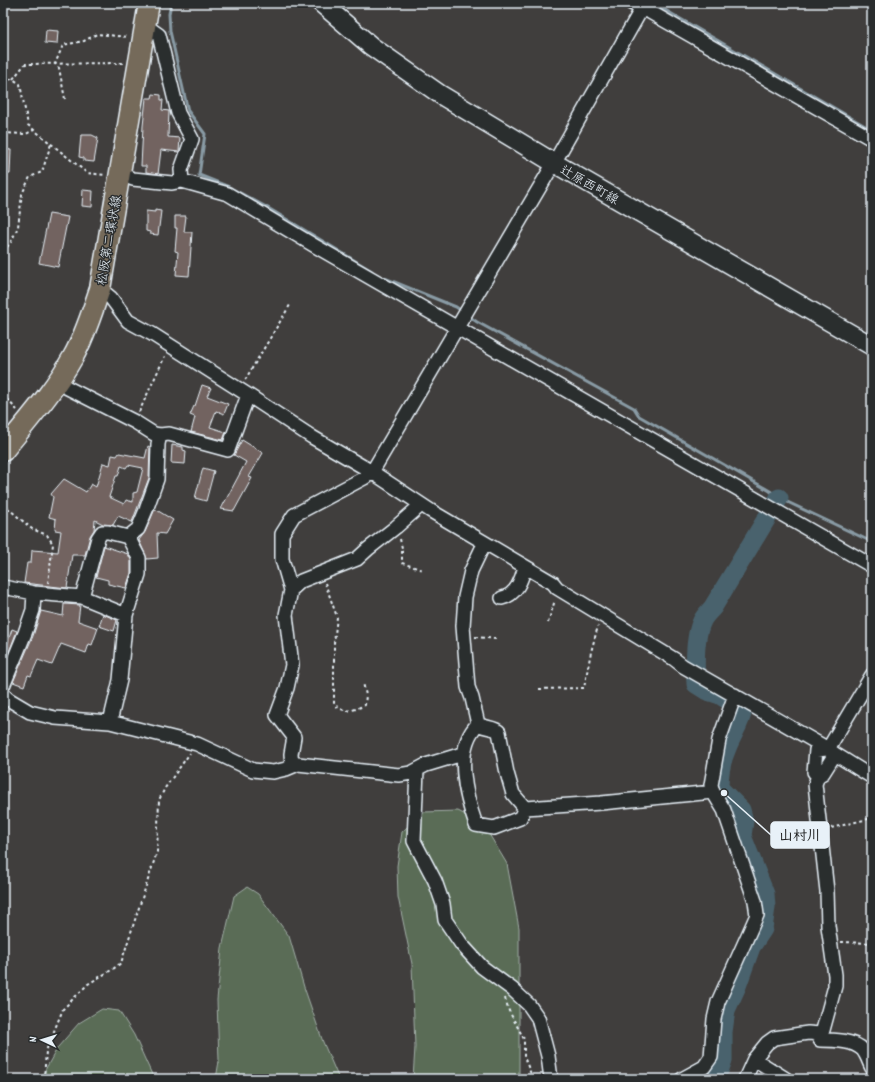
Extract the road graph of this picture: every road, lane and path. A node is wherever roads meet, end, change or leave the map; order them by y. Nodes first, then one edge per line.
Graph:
1 (149, 3) edge
2 (321, 3) edge
3 (639, 5) edge
4 (139, 31) junction
5 (138, 63) junction
6 (55, 64) junction
7 (3, 80) edge
8 (13, 80) junction
9 (66, 99) dead end
10 (34, 130) junction
11 (3, 133) edge
12 (872, 139) edge
13 (51, 144) junction
14 (554, 163) junction
15 (120, 174) junction
16 (182, 181) junction
17 (3, 252) edge
18 (100, 288) junction
19 (290, 305) dead end
20 (457, 328) junction
21 (170, 346) junction
22 (872, 346) edge
23 (56, 382) junction
24 (244, 392) junction
25 (3, 395) edge
26 (27, 420) junction
27 (135, 422) junction
28 (160, 435) junction
29 (3, 451) edge
30 (372, 472) junction
31 (3, 504) edge
32 (421, 505) junction
33 (396, 527) junction
34 (128, 537) junction
35 (484, 544) junction
36 (872, 566) edge
37 (525, 567) junction
38 (423, 570) dead end
39 (322, 572) junction
40 (3, 587) edge
41 (291, 590) junction
42 (41, 594) junction
43 (82, 598) junction
44 (502, 598) dead end
45 (556, 598) dead end
46 (126, 615) junction
47 (603, 616) junction
48 (548, 623) dead end
49 (464, 636) junction
50 (497, 639) dead end
51 (872, 675) edge
52 (363, 683) dead end
53 (3, 686) edge
54 (538, 689) dead end
55 (3, 694) edge
56 (735, 695) junction
57 (110, 722) junction
58 (478, 724) junction
59 (197, 744) junction
60 (831, 752) junction
61 (464, 755) junction
62 (292, 766) junction
63 (417, 770) junction
64 (818, 776) junction
65 (872, 777) edge
66 (713, 792) junction
67 (525, 808) junction
68 (872, 818) edge
69 (820, 831) junction
70 (830, 941) junction
71 (872, 943) edge
72 (504, 995) dead end
73 (820, 1034) junction
74 (754, 1059) junction
75 (872, 1068) edge
76 (19, 1079) edge
77 (23, 1079) edge
78 (44, 1079) edge
79 (531, 1079) edge
80 (551, 1079) edge
81 (682, 1079) edge
82 (745, 1079) edge
83 (786, 1079) edge

1 - 4 main road, 松阪第二環状線
2 - 14 main road, 辻原西町線
3 - 12 street
3 - 14 street
4 - 5 main road, 松阪第二環状線
4 - 6 path
4 - 16 street
5 - 6 path
5 - 15 main road, 松阪第二環状線
6 - 8 path
6 - 9 path
7 - 8 path
8 - 10 path
10 - 11 path
10 - 13 path
13 - 15 path
13 - 17 path
14 - 20 street
14 - 22 main road, 辻原西町線
15 - 16 street
15 - 18 main road, 松阪第二環状線
16 - 20 street
18 - 21 street
18 - 23 main road, 松阪第二環状線
19 - 24 path
20 - 30 street
20 - 36 street
21 - 24 street
21 - 27 path
23 - 26 main road, 松阪第二環状線
23 - 27 street
24 - 28 street
24 - 30 street
25 - 26 path
26 - 29 main road, 松阪第二環状線
27 - 28 street
28 - 34 street
30 - 32 street
30 - 41 street
31 - 42 path
32 - 33 street
32 - 35 street
33 - 38 path
33 - 39 street
34 - 43 street
34 - 46 street
35 - 37 street
35 - 49 street
37 - 44 street
37 - 47 street
39 - 41 street
39 - 52 path
40 - 42 street
41 - 62 street
42 - 43 street
42 - 53 street
43 - 46 street
45 - 48 path
46 - 57 street
47 - 54 path
47 - 56 street
49 - 50 path
49 - 58 street
51 - 60 street
55 - 57 street
56 - 60 street
56 - 66 street
57 - 59 street
58 - 61 street
58 - 67 street
59 - 62 street
59 - 78 path
60 - 64 street
60 - 64 street
60 - 65 street
61 - 63 street
61 - 67 street
62 - 63 street
63 - 80 street
64 - 69 street
66 - 67 street
66 - 81 street
68 - 69 path
69 - 70 street
70 - 71 path
70 - 73 street
72 - 79 path
73 - 74 street
73 - 75 street
74 - 82 street
74 - 83 street
76 - 77 path

